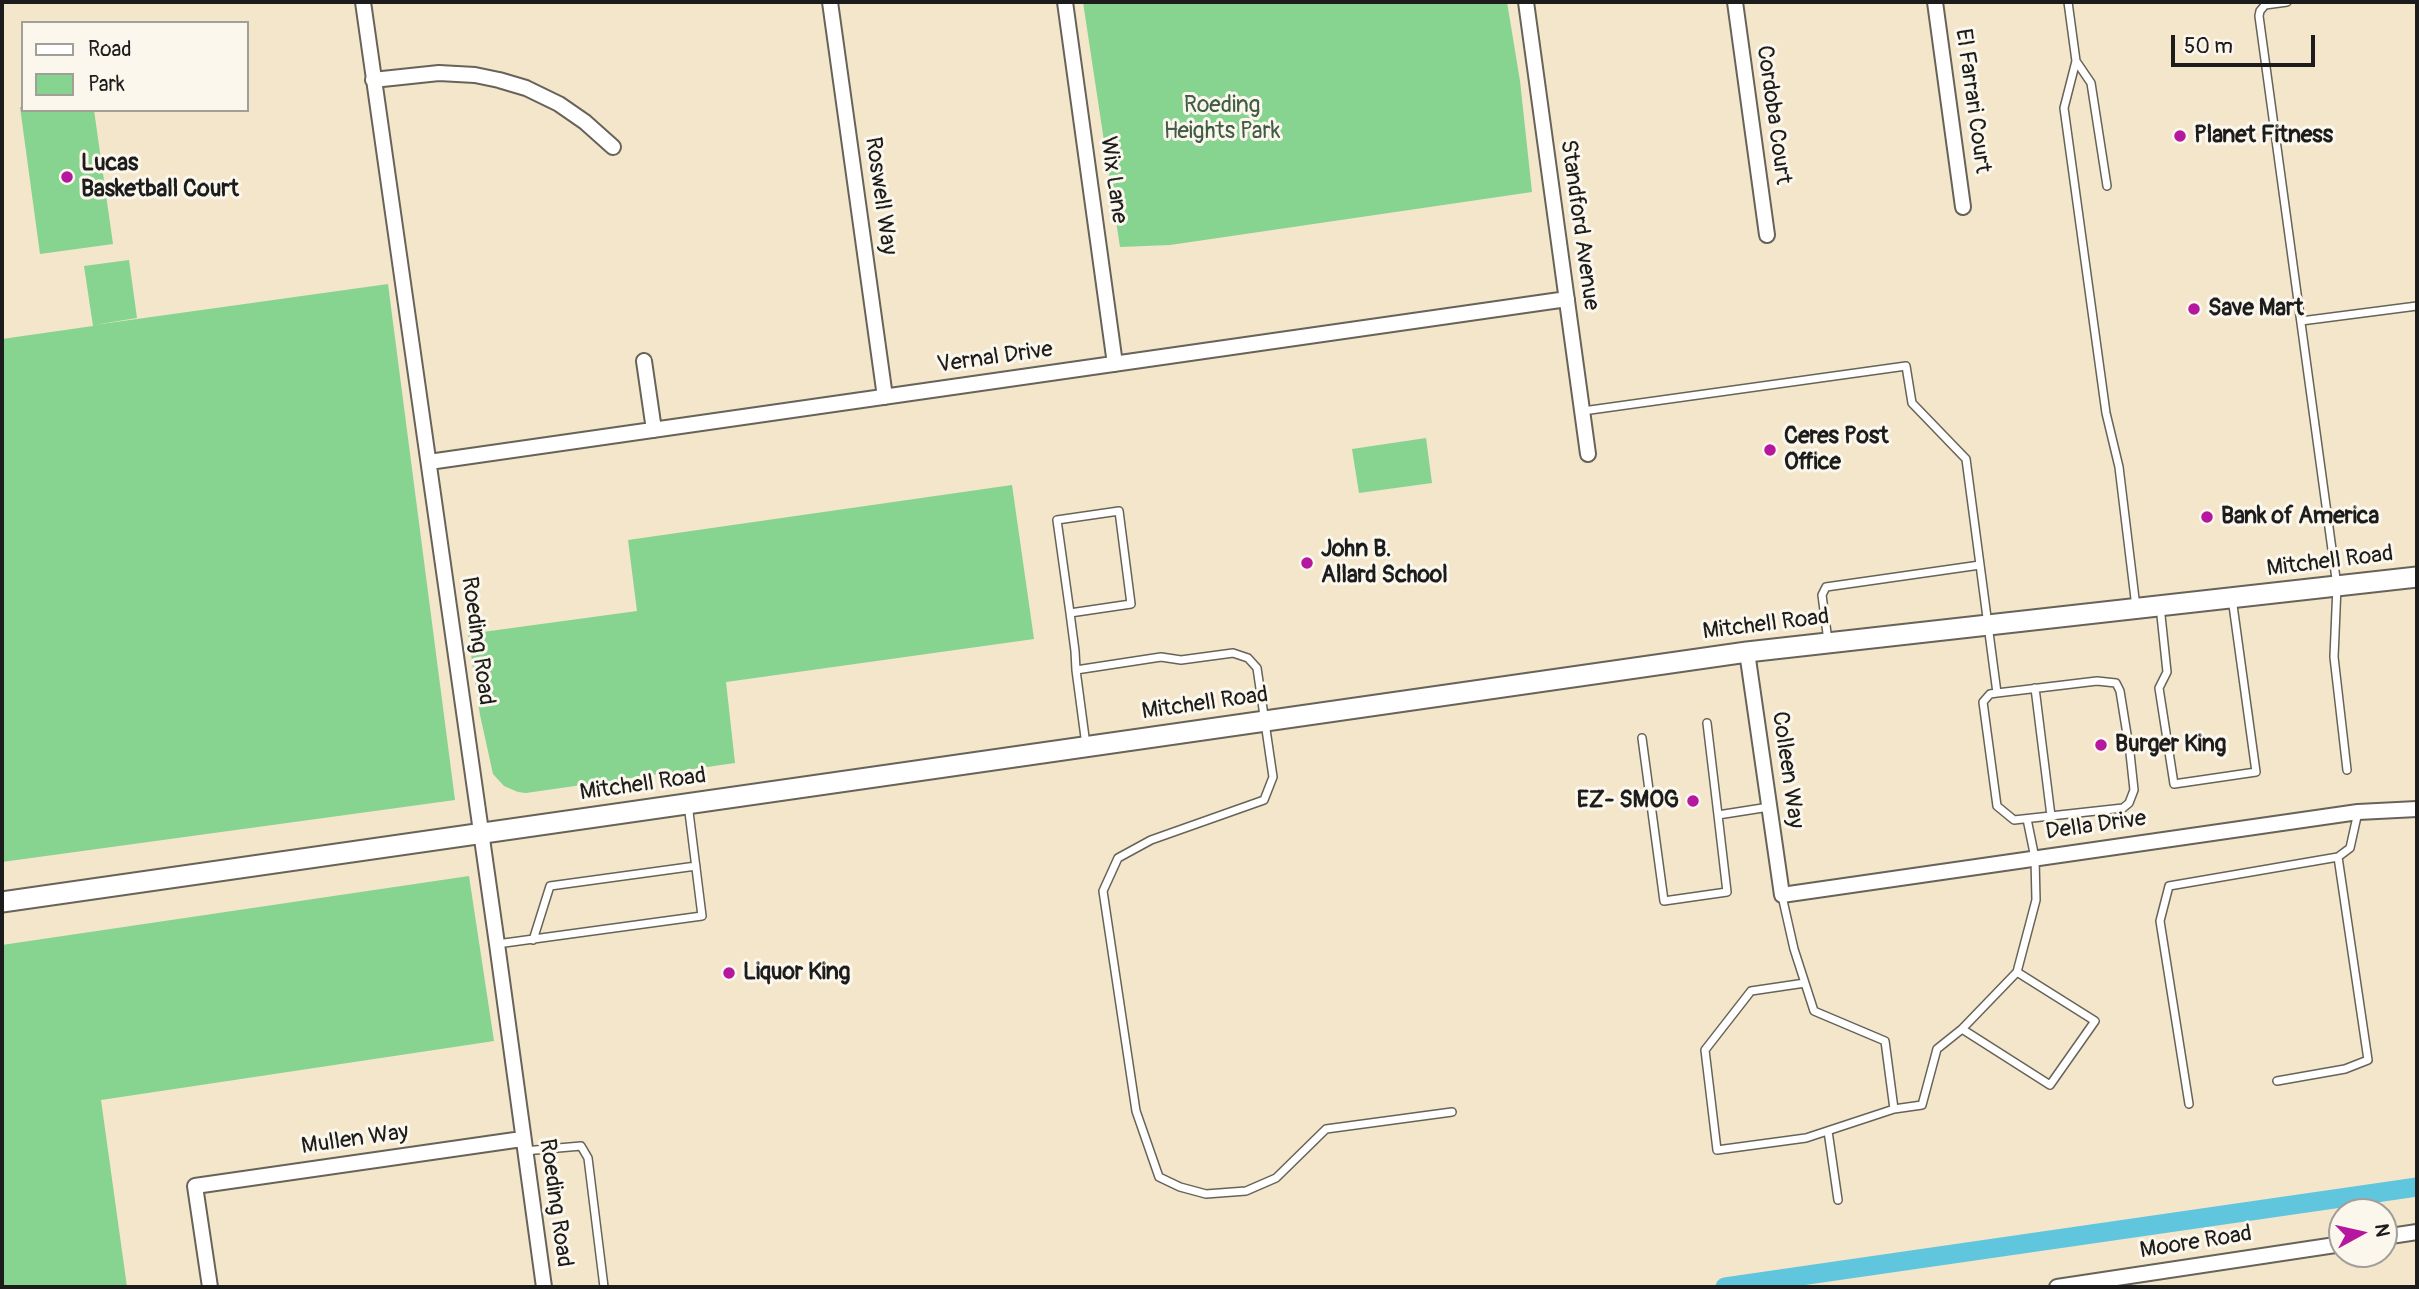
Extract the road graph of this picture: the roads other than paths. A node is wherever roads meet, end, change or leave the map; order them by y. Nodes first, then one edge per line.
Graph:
1 (363, 2) edge
2 (830, 2) edge
3 (1065, 2) edge
4 (1525, 2) edge
5 (1735, 2) edge
6 (1935, 2) edge
7 (2068, 2) edge
8 (2287, 2) edge
9 (2076, 61) junction
10 (373, 80) junction
11 (613, 147) dead end
12 (2107, 186) dead end
13 (1963, 207) dead end
14 (1766, 235) dead end
15 (1567, 299) junction
16 (2417, 306) edge
17 (2301, 321) junction
18 (644, 361) dead end
19 (1115, 364) junction
20 (885, 397) junction
21 (1582, 411) junction
22 (654, 430) junction
23 (1588, 454) dead end
24 (429, 462) junction
25 (1980, 565) junction
26 (2417, 577) edge
27 (2337, 586) junction
28 (2232, 598) junction
29 (2160, 606) junction
30 (2136, 608) junction
31 (1070, 613) junction
32 (1989, 624) junction
33 (1829, 642) junction
34 (1746, 652) junction
35 (1076, 670) junction
36 (2035, 688) junction
37 (1997, 693) junction
38 (1265, 720) junction
39 (1707, 723) dead end
40 (1642, 737) dead end
41 (1086, 745) junction
42 (2347, 770) dead end
43 (688, 803) junction
44 (1769, 807) junction
45 (2417, 809) edge
46 (2358, 812) junction
47 (1718, 815) junction
48 (2051, 816) junction
49 (2027, 819) junction
50 (481, 833) junction
51 (2035, 858) junction
52 (2339, 858) junction
53 (696, 866) junction
54 (1782, 895) junction
55 (2, 902) edge
56 (533, 940) junction
57 (498, 944) junction
58 (2017, 972) junction
59 (1805, 983) junction
60 (1962, 1029) junction
61 (2277, 1081) dead end
62 (2189, 1104) dead end
63 (1894, 1109) junction
64 (1452, 1112) dead end
65 (1828, 1131) junction
66 (523, 1145) junction
67 (1838, 1200) dead end
68 (2417, 1232) edge
69 (2398, 1235) edge
70 (2328, 1246) edge
71 (210, 1287) edge
72 (544, 1287) edge
73 (604, 1287) edge
74 (2057, 1287) edge

1 - 10 street, Roeding Road
2 - 20 street, Roswell Way
3 - 19 street, Wix Lane
4 - 15 street, Standford Avenue
5 - 14 street, Cordoba Court
6 - 13 street, El Farrari Court
7 - 9 lane
8 - 17 lane
9 - 12 lane
9 - 30 lane
10 - 11 street
10 - 24 street, Roeding Road
15 - 19 street, Vernal Drive
15 - 21 street, Standford Avenue
16 - 17 lane
17 - 27 lane
18 - 22 street
19 - 20 street, Vernal Drive
20 - 22 street, Vernal Drive
21 - 23 street, Standford Avenue
21 - 25 lane
22 - 24 street, Vernal Drive
24 - 50 street, Roeding Road
25 - 32 lane
25 - 33 lane
26 - 27 street, Mitchell Road
27 - 28 street, Mitchell Road
27 - 42 lane
28 - 29 street, Mitchell Road
28 - 29 lane
29 - 30 street, Mitchell Road
30 - 32 street, Mitchell Road
31 - 31 lane
31 - 35 lane
32 - 33 street, Mitchell Road
32 - 37 lane
33 - 34 street, Mitchell Road
34 - 38 street, Mitchell Road
34 - 44 street, Colleen Way
35 - 38 lane
35 - 41 lane
36 - 37 lane
36 - 48 lane
36 - 48 lane
37 - 49 lane
38 - 41 street, Mitchell Road
38 - 64 lane
39 - 47 lane
40 - 47 lane
41 - 43 street, Mitchell Road
43 - 50 street, Mitchell Road
43 - 53 lane
44 - 47 lane
44 - 54 street, Colleen Way
45 - 46 street, Della Drive
46 - 51 street, Della Drive
46 - 52 lane
48 - 49 lane
49 - 51 lane
50 - 55 street, Mitchell Road
50 - 57 street, Roeding Road
51 - 54 street, Della Drive
51 - 58 lane
52 - 61 lane
52 - 62 lane
53 - 56 lane
53 - 56 lane
54 - 59 lane
56 - 57 lane
57 - 66 street, Roeding Road
58 - 60 lane
58 - 60 lane
59 - 63 lane
59 - 65 lane
60 - 63 lane
63 - 65 lane
65 - 67 lane
66 - 71 street, Mullen Way
66 - 72 street, Roeding Road
66 - 73 lane
68 - 69 street
70 - 74 street, Moore Road

